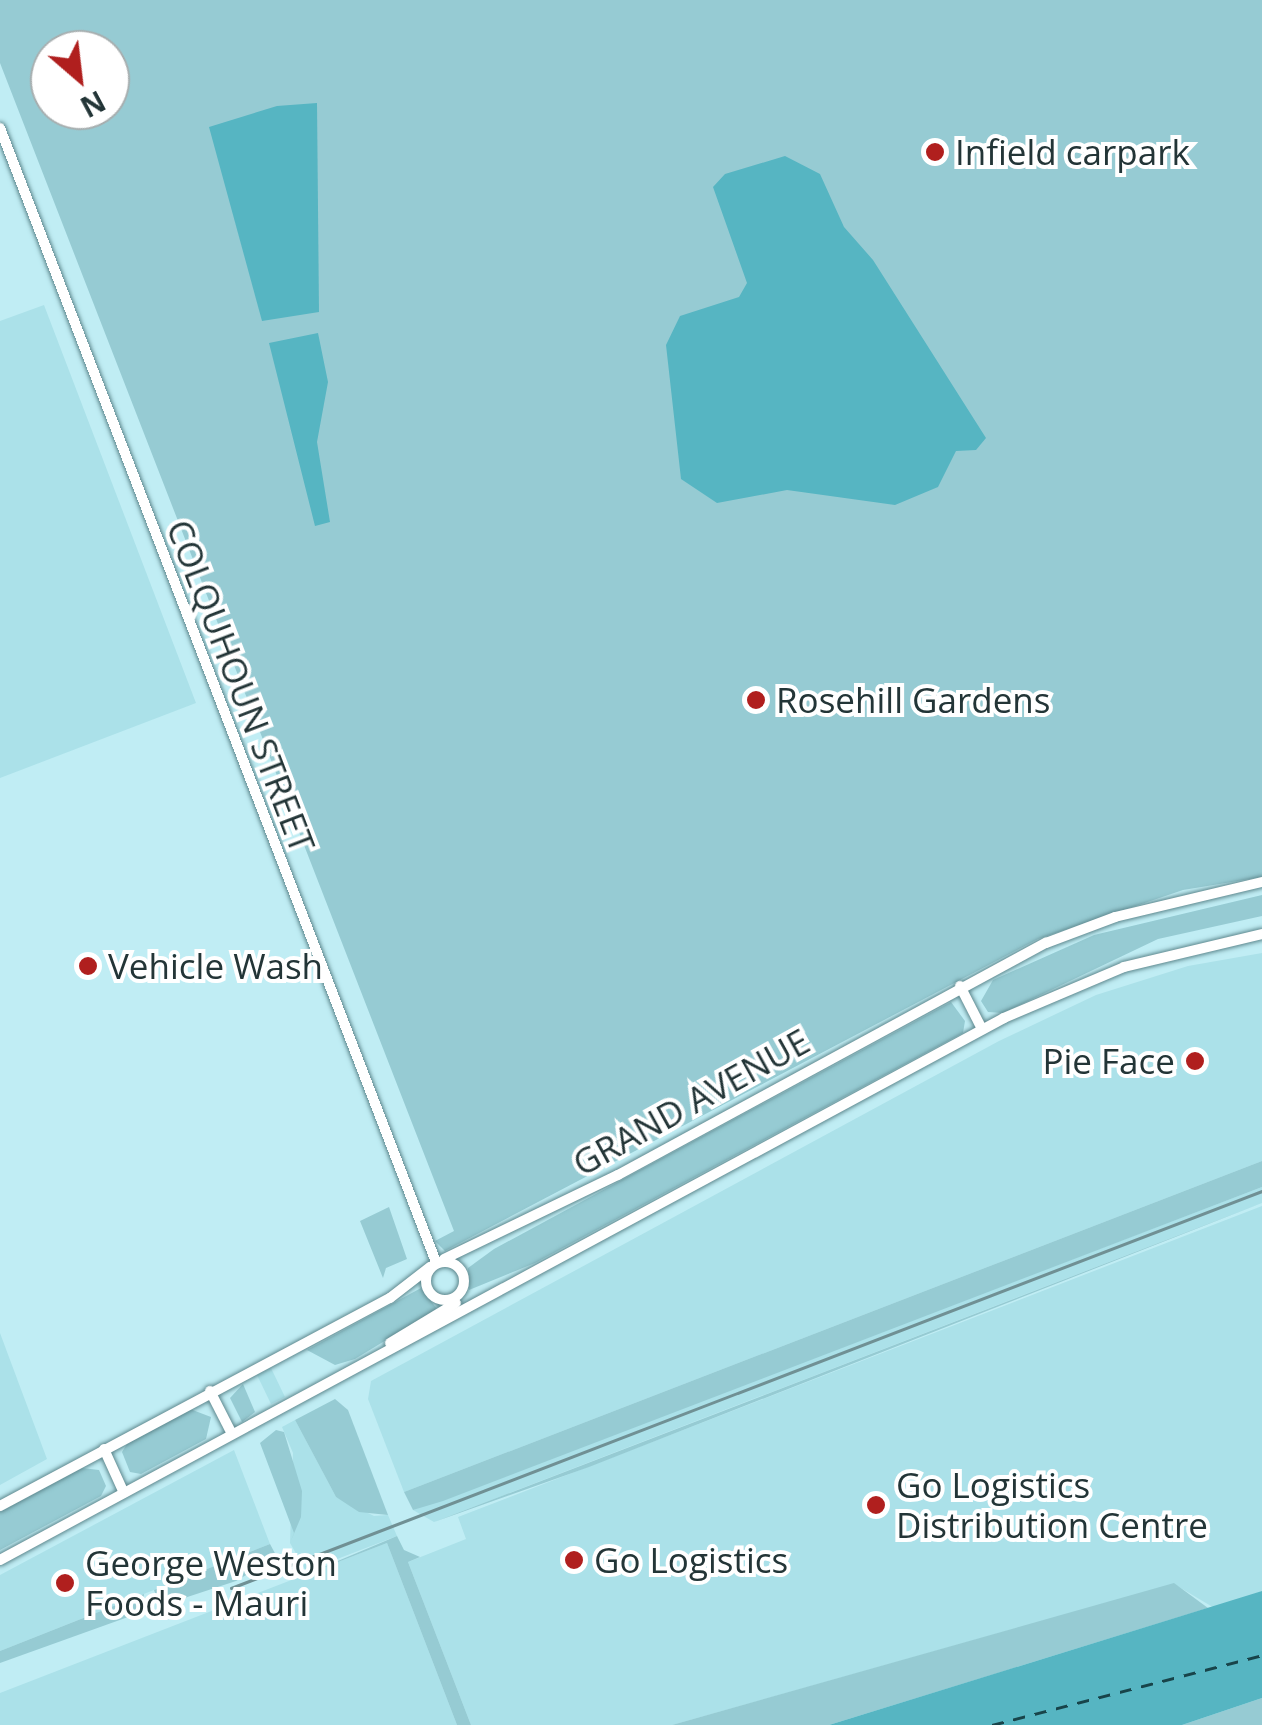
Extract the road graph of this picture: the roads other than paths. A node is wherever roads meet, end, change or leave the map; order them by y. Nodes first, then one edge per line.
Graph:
1 (0, 128) edge
2 (1262, 882) edge
3 (1262, 934) edge
4 (960, 986) junction
5 (982, 1029) junction
6 (437, 1263) junction
7 (545, 1264) junction
8 (457, 1302) junction
9 (354, 1368) junction
10 (210, 1391) junction
11 (232, 1434) junction
12 (104, 1449) junction
13 (124, 1493) junction
14 (0, 1506) edge
15 (0, 1560) edge

1 - 6 street, COLQUHOUN STREET
2 - 4 street, GRAND AVENUE
3 - 5 street, GRAND AVENUE
4 - 5 street
4 - 6 street, GRAND AVENUE
5 - 7 street, GRAND AVENUE
6 - 8 street
6 - 8 street
6 - 10 street, GRAND AVENUE
7 - 8 street, GRAND AVENUE
7 - 9 street, GRAND AVENUE
8 - 9 street, GRAND AVENUE
9 - 11 street, GRAND AVENUE
10 - 11 street
10 - 12 street, GRAND AVENUE
11 - 13 street, GRAND AVENUE
12 - 13 street
12 - 14 street, GRAND AVENUE
13 - 15 street, GRAND AVENUE

